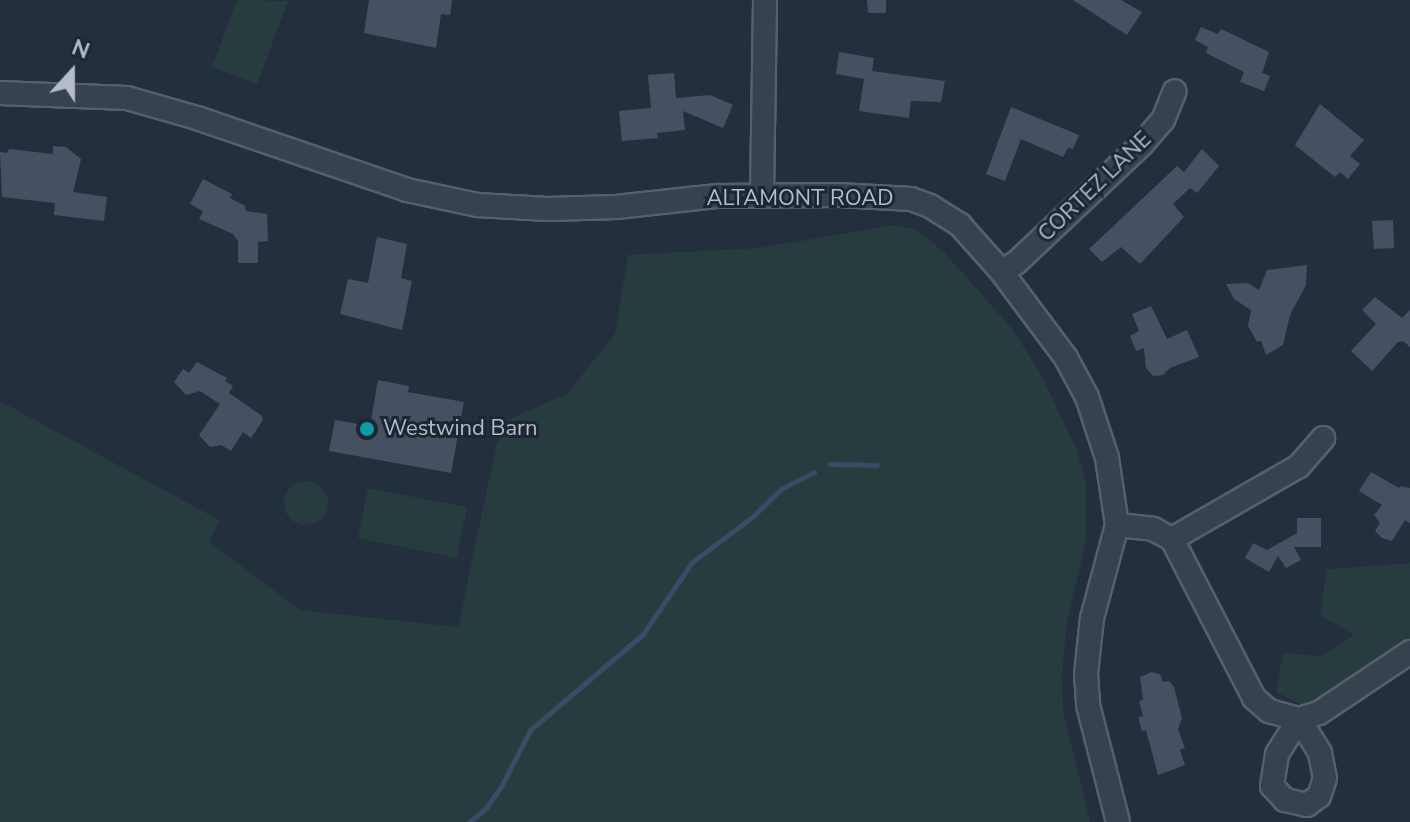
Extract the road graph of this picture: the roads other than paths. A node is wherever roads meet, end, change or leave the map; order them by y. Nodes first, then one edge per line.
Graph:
1 (765, 0) edge
2 (1175, 91) dead end
3 (0, 93) edge
4 (762, 194) junction
5 (1001, 271) junction
6 (1323, 438) dead end
7 (1117, 525) junction
8 (1172, 539) junction
9 (1410, 652) edge
10 (1118, 822) edge

1 - 4 street
2 - 5 street, CORTEZ LANE
3 - 4 street, ALTAMONT ROAD
4 - 5 street, ALTAMONT ROAD
5 - 7 street, ALTAMONT ROAD
6 - 8 street
7 - 8 street
7 - 10 street, ALTAMONT ROAD
8 - 9 street

